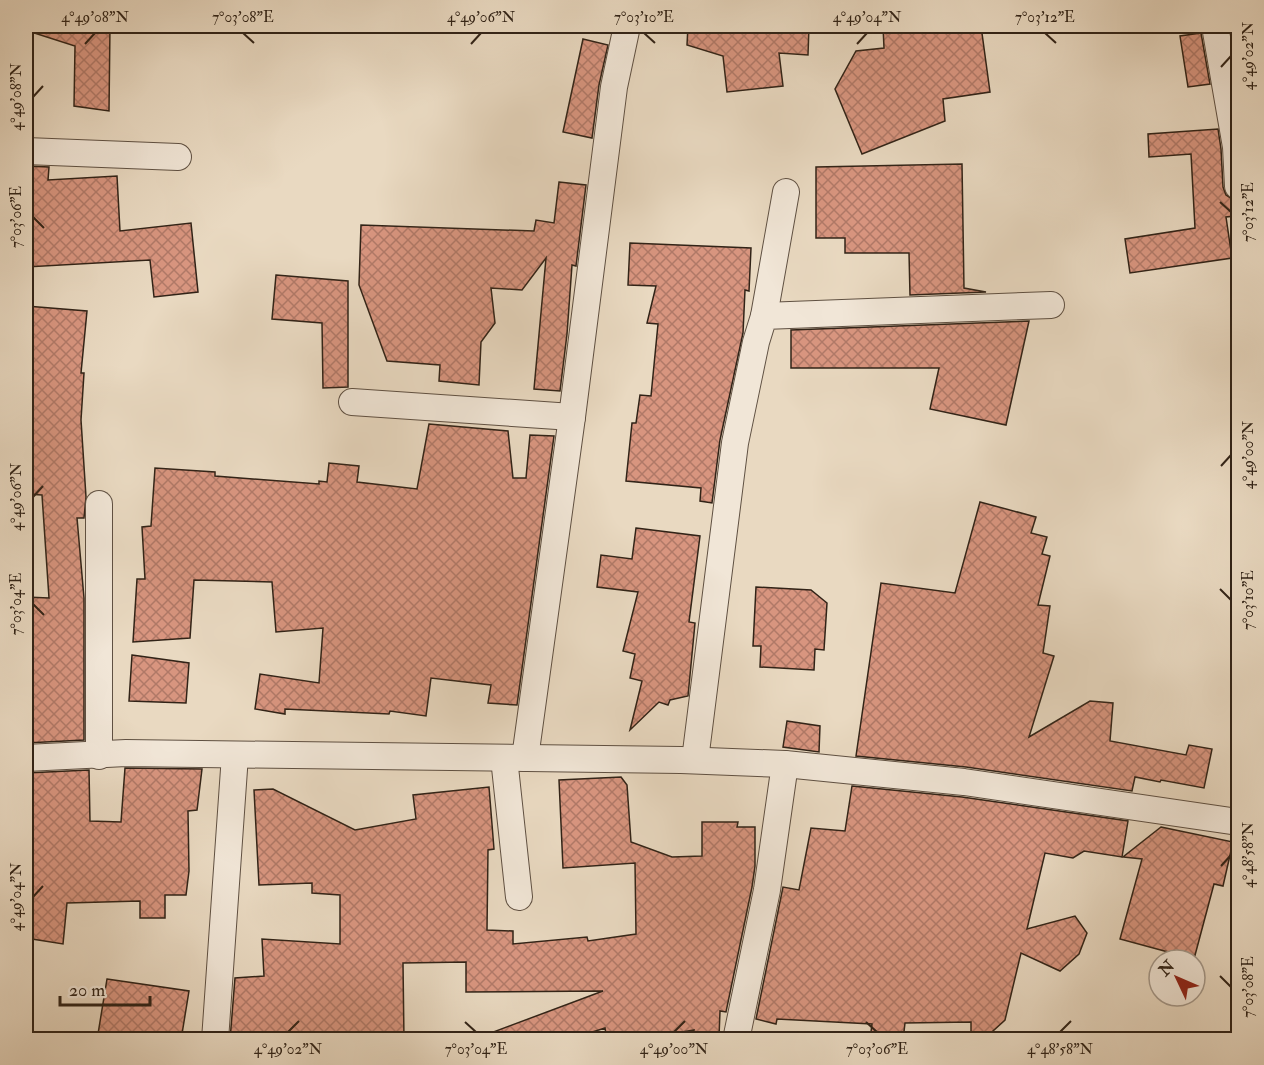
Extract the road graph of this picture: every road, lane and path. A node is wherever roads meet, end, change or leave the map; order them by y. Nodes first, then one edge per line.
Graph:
1 (627, 26) edge
2 (1215, 26) edge
3 (26, 151) edge
4 (178, 157) dead end
5 (1239, 186) edge
6 (786, 192) dead end
7 (1051, 305) dead end
8 (764, 316) junction
9 (351, 402) dead end
10 (572, 417) junction
11 (99, 504) dead end
12 (235, 755) junction
13 (99, 756) junction
14 (26, 758) edge
15 (515, 758) junction
16 (695, 760) junction
17 (784, 764) junction
18 (1239, 822) edge
19 (519, 897) dead end
20 (215, 1040) edge
21 (736, 1040) edge

1 - 10 street
2 - 5 street
3 - 4 street
6 - 8 street
7 - 8 street
8 - 16 street
9 - 10 street
10 - 15 street
11 - 13 street
12 - 13 street
12 - 15 street
12 - 20 street
13 - 14 street
15 - 16 street
15 - 19 street
16 - 17 street
17 - 18 street
17 - 21 street

